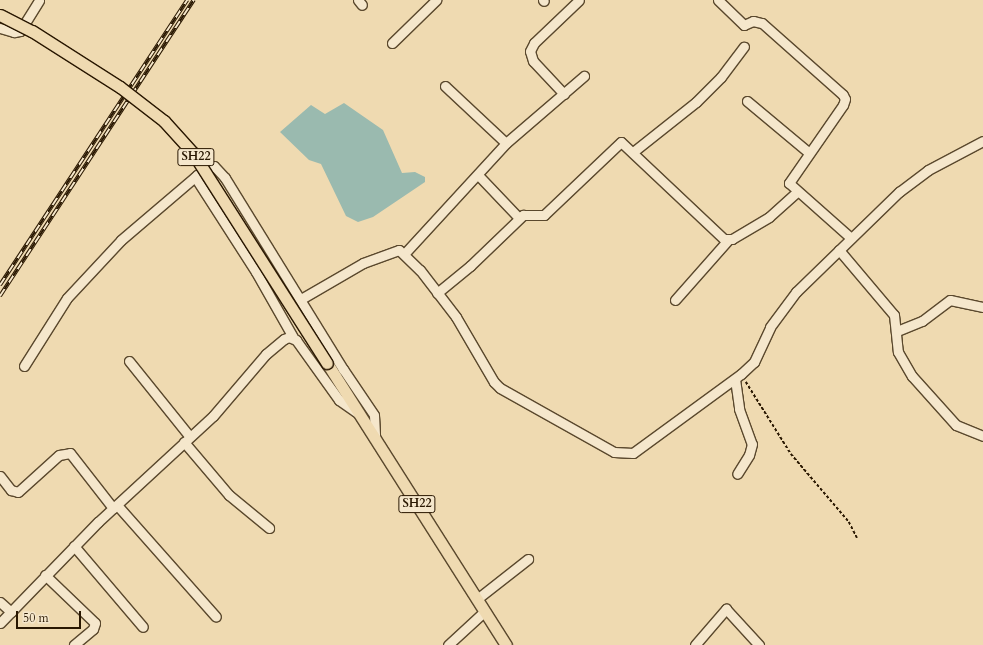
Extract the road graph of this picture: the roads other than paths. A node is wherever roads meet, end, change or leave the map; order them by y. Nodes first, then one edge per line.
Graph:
1 (39, 0) edge
2 (436, 0) edge
3 (580, 0) edge
4 (718, 0) edge
5 (0, 15) edge
6 (0, 28) edge
7 (392, 43) dead end
8 (744, 47) dead end
9 (584, 76) dead end
10 (445, 86) dead end
11 (564, 94) junction
12 (747, 101) dead end
13 (983, 141) edge
14 (506, 144) junction
15 (633, 152) junction
16 (808, 152) junction
17 (195, 176) junction
18 (479, 176) junction
19 (797, 192) junction
20 (519, 218) junction
21 (851, 238) junction
22 (728, 240) junction
23 (839, 250) junction
24 (405, 253) junction
25 (437, 293) junction
26 (301, 299) junction
27 (675, 300) dead end
28 (983, 307) edge
29 (897, 331) junction
30 (294, 338) junction
31 (129, 361) dead end
32 (24, 366) dead end
33 (738, 377) junction
34 (362, 416) junction
35 (983, 436) edge
36 (375, 437) junction
37 (187, 439) junction
38 (737, 474) dead end
39 (0, 476) edge
40 (115, 506) junction
41 (269, 528) dead end
42 (74, 546) junction
43 (528, 560) dead end
44 (45, 575) junction
45 (477, 599) junction
46 (0, 602) edge
47 (485, 611) junction
48 (11, 612) junction
49 (216, 617) dead end
50 (0, 623) edge
51 (143, 627) dead end
52 (79, 643) edge
53 (448, 645) edge
54 (506, 645) edge
55 (695, 645) edge
56 (759, 645) edge

1 - 6 street
2 - 7 street
3 - 11 street
4 - 16 street
5 - 34 main road, SH22, bridge
8 - 15 street
9 - 11 street
10 - 14 street
11 - 14 street
12 - 16 street
13 - 21 street
14 - 18 street
15 - 20 street
15 - 22 street
16 - 19 street
17 - 26 street
17 - 30 street
17 - 32 street
18 - 20 street
18 - 24 street
19 - 21 street
19 - 22 street
20 - 25 street
21 - 23 street
22 - 27 street
23 - 29 street
23 - 33 street
24 - 25 street
24 - 26 street
25 - 33 street
26 - 36 street
28 - 29 street
29 - 35 street
30 - 34 street
30 - 37 street
31 - 37 street
33 - 38 street
34 - 36 main road, SH22
36 - 45 main road, SH22
37 - 40 street
37 - 41 street
39 - 40 street
40 - 42 street
40 - 49 street
42 - 44 street
42 - 51 street
43 - 45 street
44 - 48 street
44 - 52 street
45 - 47 main road, SH22
46 - 48 street
47 - 53 street
47 - 54 main road, SH22
48 - 50 street
55 - 56 street

